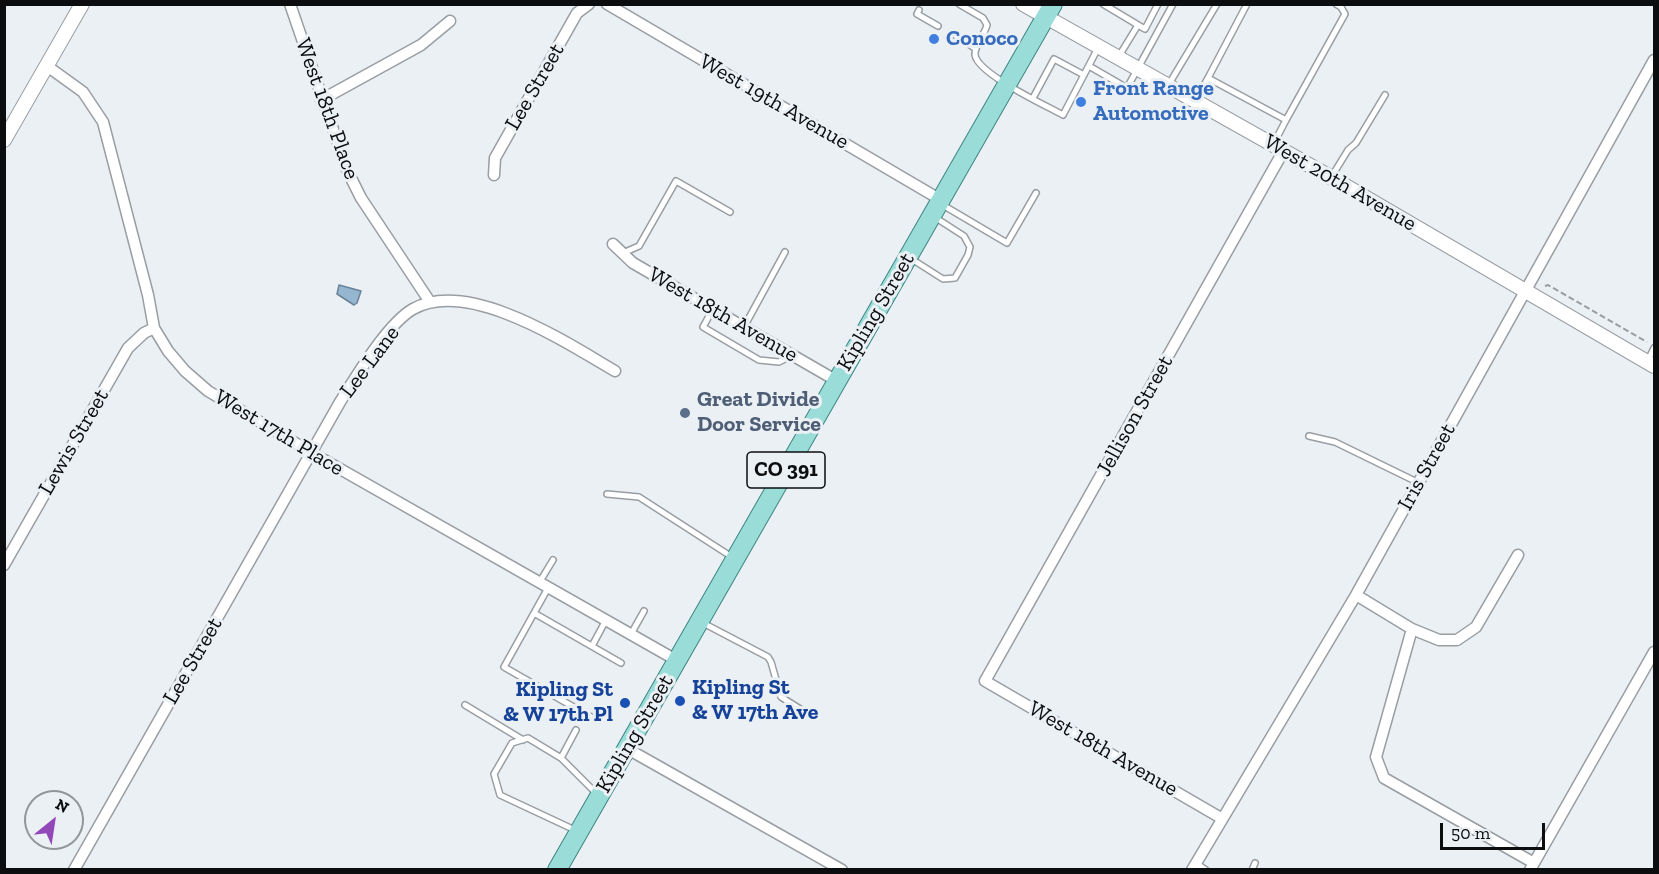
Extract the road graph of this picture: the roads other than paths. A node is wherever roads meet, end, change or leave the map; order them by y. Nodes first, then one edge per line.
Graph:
1 (82, 4) edge
2 (290, 4) edge
3 (588, 4) edge
4 (607, 4) edge
5 (1023, 4) edge
6 (1158, 4) edge
7 (1173, 4) edge
8 (1217, 4) edge
9 (1246, 4) edge
10 (1336, 4) edge
11 (1107, 5) edge
12 (961, 7) edge
13 (919, 10) dead end
14 (1049, 11) edge
15 (450, 21) dead end
16 (1138, 24) junction
17 (938, 26) dead end
18 (956, 36) dead end
19 (1099, 47) junction
20 (976, 48) junction
21 (1118, 58) junction
22 (1654, 60) edge
23 (47, 66) junction
24 (1089, 66) junction
25 (1138, 69) junction
26 (1084, 75) junction
27 (1208, 78) junction
28 (1008, 84) junction
29 (1168, 86) junction
30 (1385, 95) dead end
31 (1033, 98) junction
32 (321, 100) junction
33 (1195, 101) junction
34 (1286, 120) junction
35 (4, 140) edge
36 (1279, 147) junction
37 (494, 175) dead end
38 (1332, 178) junction
39 (1036, 194) dead end
40 (937, 206) junction
41 (730, 212) dead end
42 (613, 244) dead end
43 (785, 252) dead end
44 (622, 253) junction
45 (908, 257) junction
46 (1525, 291) junction
47 (430, 302) junction
48 (713, 309) junction
49 (744, 327) junction
50 (154, 328) junction
51 (1654, 347) edge
52 (792, 355) junction
53 (1651, 364) edge
54 (615, 371) dead end
55 (837, 381) junction
56 (1310, 436) dead end
57 (312, 453) junction
58 (1419, 483) junction
59 (608, 494) dead end
60 (1518, 555) dead end
61 (735, 558) junction
62 (553, 560) dead end
63 (4, 565) edge
64 (544, 585) junction
65 (1356, 595) junction
66 (644, 611) dead end
67 (534, 613) junction
68 (606, 620) junction
69 (699, 620) junction
70 (1412, 629) junction
71 (631, 634) junction
72 (592, 646) junction
73 (1654, 651) edge
74 (676, 660) junction
75 (621, 663) dead end
76 (985, 681) joint
77 (465, 705) dead end
78 (591, 717) dead end
79 (813, 717) dead end
80 (576, 730) dead end
81 (523, 740) junction
82 (627, 748) junction
83 (561, 758) junction
84 (599, 796) junction
85 (1221, 818) junction
86 (578, 832) junction
87 (1255, 863) dead end
88 (1194, 866) edge
89 (1532, 866) edge
90 (74, 870) edge
91 (557, 870) edge
92 (842, 870) edge
93 (1206, 870) edge
94 (1252, 870) edge

1 - 23 street
2 - 32 street, West 18th Place
3 - 37 street, Lee Street
4 - 40 street, West 19th Avenue
5 - 14 street, West 20th Avenue
6 - 16 lane
7 - 25 lane
8 - 29 lane
9 - 27 lane
10 - 34 lane
11 - 16 lane
12 - 20 lane
13 - 17 lane
14 - 19 street, West 20th Avenue
14 - 28 main road, Kipling Street / CO 391
15 - 32 street
16 - 21 lane
18 - 20 lane
19 - 21 street, West 20th Avenue
19 - 24 lane
20 - 28 lane
21 - 25 street, West 20th Avenue
22 - 46 street, Iris Street
23 - 35 street
23 - 50 street, West 17th Place
24 - 25 lane
24 - 26 lane
25 - 29 street, West 20th Avenue
26 - 31 lane
26 - 31 lane
27 - 33 lane
27 - 34 lane
28 - 31 lane
28 - 40 main road, Kipling Street / CO 391
29 - 33 street, West 20th Avenue
30 - 38 lane
32 - 47 street, West 18th Place
33 - 36 street, West 20th Avenue
34 - 36 lane
36 - 38 street, West 20th Avenue
36 - 76 street, Jellison Street
38 - 46 street, West 20th Avenue
39 - 40 lane
40 - 45 main road, Kipling Street / CO 391
40 - 45 lane
41 - 44 lane
42 - 44 street, West 18th Avenue
43 - 49 lane
44 - 48 street, West 18th Avenue
45 - 55 main road, Kipling Street / CO 391
46 - 53 street, West 20th Avenue
46 - 58 street, Iris Street
47 - 54 street, Lee Lane
47 - 57 street, Lee Lane
48 - 49 street, West 18th Avenue
48 - 52 lane
49 - 52 street, West 18th Avenue
50 - 57 street, West 17th Place
50 - 63 street, Lewis Street
51 - 53 lane
52 - 55 street, West 18th Avenue
55 - 61 main road, Kipling Street / CO 391
56 - 58 lane
57 - 64 street, West 17th Place
57 - 90 street, Lee Street
58 - 65 street, Iris Street
59 - 61 lane
60 - 70 street
61 - 69 main road, Kipling Street / CO 391
62 - 64 lane
64 - 67 lane
64 - 68 street, West 17th Place
65 - 70 street
65 - 85 street, Iris Street
66 - 71 lane
67 - 72 lane
67 - 78 lane
68 - 71 street, West 17th Place
68 - 72 lane
69 - 74 main road, Kipling Street / CO 391
69 - 79 lane
70 - 89 street
71 - 74 street, West 17th Place
72 - 75 lane
73 - 89 street
74 - 82 main road, Kipling Street / CO 391
76 - 85 street, West 18th Avenue
77 - 81 lane
80 - 83 lane
81 - 83 lane
81 - 86 lane
82 - 84 main road, Kipling Street / CO 391
82 - 92 street
83 - 84 lane
84 - 86 main road, Kipling Street / CO 391
85 - 88 street, Iris Street
86 - 91 main road, Kipling Street / CO 391
87 - 94 lane
88 - 93 lane

